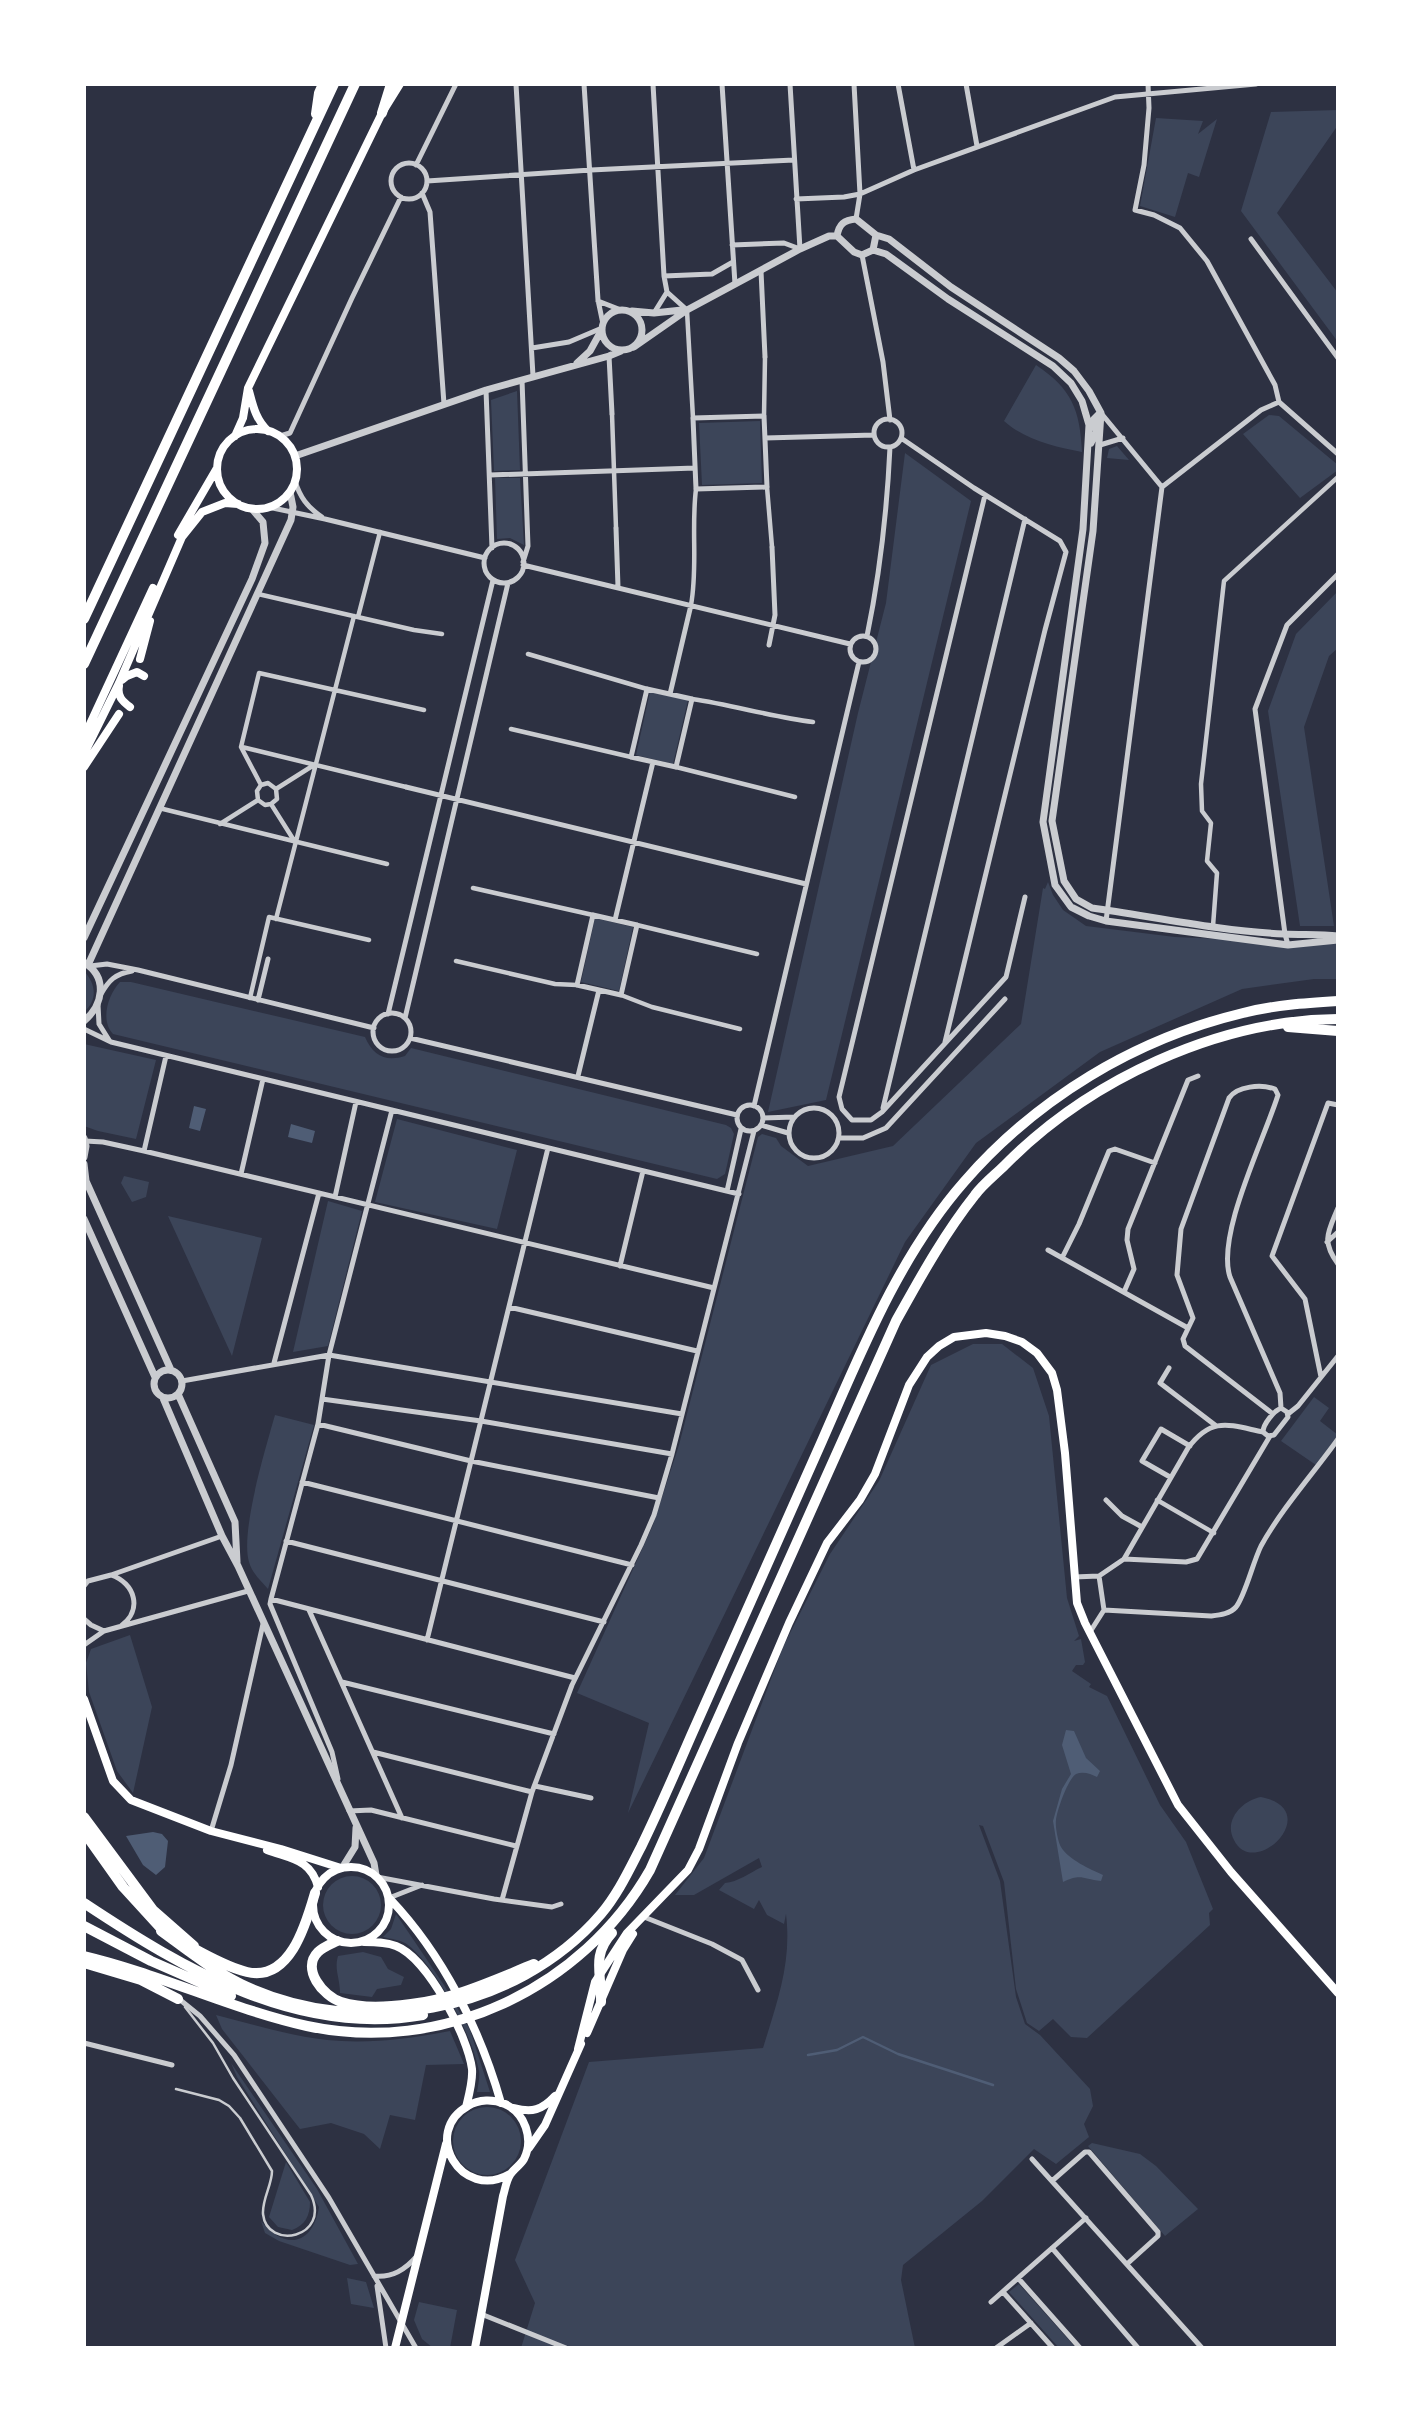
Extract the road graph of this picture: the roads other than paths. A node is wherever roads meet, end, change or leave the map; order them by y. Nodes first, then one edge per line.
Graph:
1 (323, 84) edge
2 (334, 84) edge
3 (355, 84) edge
4 (362, 84) edge
5 (391, 84) edge
6 (400, 84) edge
7 (456, 84) edge
8 (516, 84) edge
9 (584, 84) edge
10 (653, 84) edge
11 (722, 84) edge
12 (790, 84) edge
13 (854, 84) edge
14 (898, 84) edge
15 (966, 84) edge
16 (1148, 84) edge
17 (1256, 84) edge
18 (1148, 93) junction
19 (382, 113) junction
20 (340, 115) junction
21 (314, 126) junction
22 (977, 146) junction
23 (794, 160) junction
24 (727, 164) junction
25 (416, 165) junction
26 (658, 167) junction
27 (591, 170) junction
28 (914, 170) junction
29 (521, 174) junction
30 (427, 181) junction
31 (422, 193) junction
32 (860, 194) junction
33 (401, 197) junction
34 (796, 199) junction
35 (856, 219) junction
36 (876, 235) junction
37 (837, 236) junction
38 (1251, 239) dead end
39 (732, 245) junction
40 (800, 249) junction
41 (873, 250) junction
42 (862, 255) junction
43 (733, 262) junction
44 (761, 271) junction
45 (664, 276) junction
46 (735, 284) junction
47 (667, 292) junction
48 (598, 300) junction
49 (622, 310) junction
50 (687, 310) junction
51 (654, 313) junction
52 (602, 327) junction
53 (634, 346) junction
54 (531, 348) junction
55 (621, 351) junction
56 (609, 356) junction
57 (765, 357) joint
58 (1338, 358) edge
59 (576, 364) junction
60 (533, 376) junction
61 (522, 380) junction
62 (248, 388) junction
63 (486, 390) junction
64 (1082, 401) junction
65 (1279, 402) junction
66 (444, 404) junction
67 (1101, 413) junction
68 (612, 414) joint
69 (764, 416) junction
70 (693, 418) junction
71 (890, 420) junction
72 (268, 431) junction
73 (874, 435) junction
74 (235, 436) junction
75 (280, 436) junction
76 (765, 438) junction
77 (901, 439) junction
78 (1123, 439) junction
79 (1100, 445) junction
80 (1089, 446) junction
81 (890, 447) junction
82 (1338, 454) edge
83 (295, 456) junction
84 (217, 468) junction
85 (695, 468) junction
86 (614, 470) junction
87 (524, 474) junction
88 (490, 475) junction
89 (1338, 477) edge
90 (295, 481) junction
91 (767, 487) junction
92 (1162, 487) junction
93 (696, 489) junction
94 (290, 492) junction
95 (985, 495) junction
96 (238, 504) junction
97 (268, 507) junction
98 (252, 509) junction
99 (292, 513) junction
100 (325, 519) junction
101 (1025, 519) junction
102 (617, 528) joint
103 (380, 532) junction
104 (772, 547) joint
105 (492, 548) junction
106 (172, 558) junction
107 (485, 558) junction
108 (523, 564) junction
109 (1338, 573) edge
110 (493, 580) junction
111 (508, 583) junction
112 (618, 587) junction
113 (257, 594) junction
114 (691, 605) junction
115 (356, 617) junction
116 (84, 619) edge
117 (774, 625) junction
118 (133, 633) junction
119 (442, 634) dead end
120 (867, 636) junction
121 (850, 644) junction
122 (769, 645) dead end
123 (528, 654) dead end
124 (140, 659) dead end
125 (859, 662) junction
126 (84, 664) edge
127 (144, 676) dead end
128 (119, 683) junction
129 (648, 688) junction
130 (335, 690) junction
131 (670, 694) junction
132 (692, 699) junction
133 (130, 707) dead end
134 (424, 710) dead end
135 (119, 714) dead end
136 (813, 722) dead end
137 (511, 729) dead end
138 (84, 737) edge
139 (84, 744) edge
140 (241, 747) junction
141 (84, 754) edge
142 (631, 757) junction
143 (653, 762) junction
144 (315, 765) junction
145 (84, 767) edge
146 (676, 767) junction
147 (261, 785) junction
148 (406, 787) joint
149 (276, 789) junction
150 (442, 796) junction
151 (795, 797) dead end
152 (456, 799) junction
153 (258, 800) junction
154 (271, 804) junction
155 (159, 808) junction
156 (220, 824) junction
157 (634, 842) junction
158 (296, 843) junction
159 (387, 864) dead end
160 (806, 884) junction
161 (473, 888) dead end
162 (1025, 897) dead end
163 (1107, 910) junction
164 (593, 915) junction
165 (276, 919) junction
166 (615, 920) junction
167 (1106, 921) junction
168 (637, 926) junction
169 (1213, 926) junction
170 (1285, 934) junction
171 (84, 938) edge
172 (1338, 938) edge
173 (369, 940) dead end
174 (1288, 945) junction
175 (757, 954) dead end
176 (268, 960) dead end
177 (456, 961) dead end
178 (87, 965) edge
179 (138, 970) junction
180 (577, 985) junction
181 (598, 990) junction
182 (101, 994) junction
183 (621, 995) junction
184 (250, 998) junction
185 (1005, 999) dead end
186 (258, 1000) junction
187 (1338, 1001) edge
188 (98, 1005) junction
189 (388, 1014) junction
190 (405, 1018) junction
191 (1338, 1019) edge
192 (84, 1020) edge
193 (1273, 1026) junction
194 (374, 1028) junction
195 (84, 1029) edge
196 (740, 1029) dead end
197 (1338, 1031) edge
198 (411, 1038) junction
199 (111, 1042) junction
200 (945, 1044) junction
201 (166, 1056) junction
202 (578, 1076) junction
203 (1198, 1076) dead end
204 (263, 1079) junction
205 (356, 1102) junction
206 (1338, 1105) edge
207 (754, 1106) junction
208 (392, 1110) junction
209 (882, 1112) junction
210 (737, 1115) junction
211 (794, 1117) junction
212 (763, 1118) junction
213 (761, 1125) junction
214 (741, 1129) junction
215 (754, 1131) junction
216 (788, 1133) junction
217 (839, 1138) junction
218 (85, 1140) edge
219 (548, 1148) junction
220 (144, 1151) junction
221 (84, 1157) edge
222 (1155, 1163) junction
223 (84, 1164) edge
224 (643, 1171) junction
225 (241, 1174) junction
226 (727, 1191) junction
227 (319, 1193) junction
228 (739, 1194) junction
229 (335, 1197) junction
230 (368, 1205) junction
231 (1338, 1208) edge
232 (84, 1219) edge
233 (1338, 1232) edge
234 (1327, 1242) junction
235 (524, 1243) junction
236 (1048, 1250) dead end
237 (1062, 1258) junction
238 (1338, 1264) edge
239 (620, 1266) junction
240 (714, 1288) junction
241 (1124, 1292) junction
242 (509, 1307) junction
243 (1188, 1328) junction
244 (697, 1352) junction
245 (329, 1355) junction
246 (1338, 1356) edge
247 (274, 1363) junction
248 (1169, 1368) dead end
249 (171, 1370) junction
250 (155, 1377) junction
251 (1321, 1377) junction
252 (490, 1380) junction
253 (182, 1381) junction
254 (178, 1394) junction
255 (163, 1398) junction
256 (322, 1399) junction
257 (1281, 1408) junction
258 (682, 1414) junction
259 (1273, 1414) junction
260 (1288, 1414) junction
261 (481, 1422) junction
262 (318, 1424) junction
263 (1215, 1425) junction
264 (1263, 1432) junction
265 (1270, 1437) junction
266 (1338, 1439) edge
267 (1190, 1446) junction
268 (672, 1454) junction
269 (471, 1461) junction
270 (1170, 1477) junction
271 (302, 1482) junction
272 (659, 1499) junction
273 (1106, 1500) dead end
274 (1157, 1500) junction
275 (456, 1522) junction
276 (1142, 1527) junction
277 (1214, 1533) junction
278 (222, 1536) junction
279 (286, 1541) junction
280 (1124, 1559) junction
281 (632, 1565) junction
282 (238, 1566) junction
283 (111, 1575) junction
284 (1099, 1576) junction
285 (1073, 1577) junction
286 (442, 1580) junction
287 (85, 1583) edge
288 (248, 1591) junction
289 (271, 1600) junction
290 (309, 1610) junction
291 (1104, 1610) junction
292 (84, 1619) edge
293 (604, 1622) junction
294 (263, 1624) junction
295 (118, 1628) junction
296 (104, 1631) junction
297 (1090, 1633) junction
298 (427, 1640) junction
299 (84, 1644) edge
300 (575, 1678) junction
301 (342, 1682) junction
302 (84, 1699) edge
303 (554, 1734) junction
304 (373, 1752) junction
305 (533, 1789) junction
306 (340, 1790) junction
307 (591, 1798) dead end
308 (349, 1811) junction
309 (84, 1817) edge
310 (402, 1818) junction
311 (356, 1827) junction
312 (211, 1830) junction
313 (84, 1832) edge
314 (245, 1840) junction
315 (516, 1846) junction
316 (342, 1868) junction
317 (376, 1876) junction
318 (425, 1884) junction
319 (641, 1886) junction
320 (316, 1890) junction
321 (389, 1899) junction
322 (502, 1900) junction
323 (84, 1903) edge
324 (561, 1904) dead end
325 (644, 1917) junction
326 (84, 1926) edge
327 (161, 1931) junction
328 (337, 1941) junction
329 (361, 1942) junction
330 (199, 1951) junction
331 (558, 1955) junction
332 (84, 1956) edge
333 (84, 1964) edge
334 (599, 1975) junction
335 (758, 1990) dead end
336 (1338, 1993) edge
337 (478, 1994) junction
338 (178, 1999) junction
339 (601, 2002) junction
340 (430, 2008) junction
341 (306, 2026) junction
342 (84, 2043) edge
343 (579, 2049) junction
344 (172, 2065) dead end
345 (561, 2088) junction
346 (176, 2089) dead end
347 (505, 2104) junction
348 (466, 2106) junction
349 (447, 2141) junction
350 (527, 2150) junction
351 (1032, 2159) dead end
352 (510, 2174) junction
353 (1052, 2181) junction
354 (1086, 2218) junction
355 (1052, 2248) junction
356 (419, 2254) junction
357 (1127, 2264) junction
358 (373, 2276) junction
359 (1018, 2278) junction
360 (377, 2282) junction
361 (1003, 2292) junction
362 (991, 2302) dead end
363 (481, 2314) junction
364 (402, 2323) junction
365 (1031, 2323) junction
366 (476, 2345) edge
367 (386, 2348) edge
368 (395, 2348) edge
369 (416, 2348) edge
370 (468, 2348) edge
371 (566, 2348) edge
372 (996, 2348) edge
373 (1053, 2348) edge
374 (1080, 2348) edge
375 (1138, 2348) edge
376 (1202, 2348) edge

1 - 21 highway
2 - 21 highway
3 - 20 highway
4 - 20 highway
5 - 19 highway
6 - 19 main road
7 - 25 street
8 - 29 street
9 - 27 street
10 - 26 street
11 - 24 street
12 - 23 street
13 - 32 street
14 - 28 street
15 - 22 street
16 - 18 street
17 - 18 street
18 - 22 street
18 - 65 street
19 - 62 main road
20 - 126 highway
21 - 116 highway
22 - 28 street
23 - 24 street
23 - 34 street
24 - 26 street
24 - 39 street
25 - 30 street
25 - 33 street
26 - 27 street
26 - 45 street
27 - 29 street
27 - 48 street
28 - 32 street
29 - 30 street
29 - 54 street
30 - 31 street
31 - 33 street
31 - 66 street
32 - 34 street
32 - 35 street
33 - 75 street
34 - 40 street
35 - 36 street
35 - 37 street
36 - 41 street
36 - 67 street
37 - 40 street
37 - 42 street
38 - 58 street
39 - 40 street
39 - 43 street
40 - 44 street
41 - 42 street
41 - 64 street
42 - 71 street
43 - 45 street
43 - 46 street
44 - 46 street
44 - 57 street
45 - 47 street
46 - 50 street
47 - 50 street
47 - 51 street
48 - 49 street
48 - 52 street
49 - 51 street
49 - 52 street
49 - 53 street
50 - 51 street
50 - 53 street
50 - 70 street
52 - 54 street
52 - 55 street
52 - 59 street
53 - 55 street
54 - 60 street
55 - 56 street
56 - 59 street
56 - 68 street
57 - 69 street
59 - 60 street
60 - 61 street
61 - 63 street
61 - 87 street
62 - 72 main road
62 - 74 main road
63 - 66 street
63 - 88 street
64 - 67 street
64 - 80 street
65 - 82 street
65 - 92 street
66 - 83 street
67 - 78 street
67 - 79 street
67 - 80 street
68 - 86 street
69 - 70 street
69 - 76 street
70 - 85 street
71 - 73 street
71 - 77 street
72 - 74 main road
72 - 75 main road
73 - 76 street
73 - 81 street
74 - 84 main road
75 - 83 main road
76 - 91 street
77 - 81 street
77 - 95 street
78 - 79 street
78 - 92 street
79 - 163 street
80 - 167 street
81 - 120 street
83 - 90 main road
84 - 96 main road
84 - 118 main road
85 - 86 street
85 - 93 street
86 - 87 street
86 - 102 street
87 - 88 street
87 - 108 street
88 - 105 street
89 - 169 street
90 - 94 main road
90 - 100 street
91 - 93 street
91 - 104 street
92 - 163 street
93 - 114 street
94 - 97 main road
94 - 99 street
95 - 101 street
95 - 209 street
96 - 98 main road
96 - 106 main road
97 - 98 main road
97 - 99 street
98 - 171 street
99 - 100 street
99 - 113 street
100 - 103 street
101 - 200 street
101 - 209 street
102 - 112 street
103 - 107 street
103 - 115 street
104 - 117 street
105 - 107 street
105 - 108 street
106 - 124 main road
106 - 128 main road
107 - 110 street
108 - 111 street
108 - 112 street
109 - 170 street
110 - 111 street
110 - 150 street
111 - 152 street
112 - 114 street
113 - 115 street
113 - 155 street
114 - 117 street
114 - 131 street
115 - 119 street
115 - 130 street
117 - 121 street
117 - 122 street
118 - 128 main road
118 - 138 main road
120 - 121 street
120 - 125 street
121 - 125 street
123 - 129 street
125 - 160 street
127 - 128 main road
128 - 133 main road
128 - 139 main road
128 - 141 main road
129 - 131 street
129 - 142 street
130 - 134 street
130 - 140 street
130 - 144 street
131 - 132 street
132 - 136 street
132 - 146 street
135 - 145 main road
137 - 142 street
140 - 144 street
140 - 147 street
142 - 143 street
143 - 146 street
143 - 157 street
144 - 148 street
144 - 149 street
144 - 158 street
146 - 151 street
147 - 149 street
147 - 153 street
148 - 150 street
149 - 154 street
150 - 152 street
150 - 189 street
152 - 157 street
152 - 190 street
153 - 154 street
153 - 156 street
154 - 158 street
155 - 156 street
155 - 178 street
156 - 158 street
157 - 160 street
157 - 166 street
158 - 159 street
158 - 165 street
160 - 207 street
161 - 164 street
162 - 200 street
163 - 167 street
163 - 169 street
164 - 166 street
164 - 180 street
165 - 173 street
165 - 184 street
166 - 168 street
167 - 174 street
168 - 175 street
168 - 183 street
169 - 170 street
170 - 172 street
170 - 174 street
172 - 174 street
176 - 186 street
177 - 180 street
178 - 179 street
178 - 182 street
179 - 182 street
179 - 184 street
180 - 181 street
181 - 183 street
181 - 202 street
182 - 188 street
183 - 196 street
184 - 186 street
185 - 217 street
186 - 194 street
187 - 331 highway
188 - 192 street
188 - 199 street
189 - 190 street
189 - 194 street
190 - 198 street
191 - 193 highway
193 - 197 highway
193 - 319 highway
194 - 198 street
195 - 199 street
198 - 202 street
199 - 201 street
200 - 209 street
201 - 204 street
201 - 220 street
202 - 210 street
203 - 222 street
204 - 205 street
204 - 225 street
205 - 208 street
205 - 229 street
206 - 251 street
207 - 210 street
207 - 212 street
208 - 219 street
208 - 230 street
210 - 214 street
211 - 212 street
211 - 216 street
211 - 217 street
212 - 213 street
213 - 215 street
213 - 216 street
214 - 215 street
214 - 226 street
215 - 228 street
216 - 217 street
218 - 220 street
218 - 221 street
219 - 224 street
219 - 235 street
220 - 225 street
222 - 237 street
222 - 241 street
223 - 249 street
224 - 226 street
224 - 239 street
225 - 227 street
226 - 228 street
227 - 229 street
227 - 247 street
228 - 240 street
229 - 230 street
230 - 235 street
230 - 245 street
231 - 234 street
232 - 250 street
233 - 234 street
234 - 238 street
235 - 239 street
235 - 242 street
236 - 237 street
237 - 241 street
239 - 240 street
240 - 244 street
241 - 243 street
242 - 244 street
242 - 252 street
243 - 257 street
243 - 259 street
244 - 258 street
245 - 247 street
245 - 252 street
245 - 256 street
246 - 251 street
247 - 253 street
248 - 263 street
249 - 250 street
249 - 253 street
250 - 255 street
251 - 260 street
252 - 258 street
252 - 261 street
253 - 254 street
254 - 255 street
254 - 282 street
255 - 278 street
256 - 261 street
256 - 262 street
257 - 259 street
257 - 260 street
258 - 268 street
259 - 264 street
260 - 265 street
261 - 268 street
261 - 269 street
262 - 269 street
262 - 271 street
263 - 264 street
263 - 267 street
264 - 265 street
265 - 277 street
266 - 291 street
267 - 270 street
267 - 270 street
268 - 272 street
269 - 272 street
269 - 275 street
270 - 274 street
271 - 275 street
271 - 279 street
272 - 281 street
273 - 276 street
274 - 276 street
274 - 277 street
275 - 281 street
275 - 286 street
276 - 280 street
277 - 280 street
278 - 282 street
278 - 283 street
279 - 286 street
279 - 289 street
280 - 284 street
281 - 293 street
282 - 288 street
283 - 287 street
283 - 295 street
284 - 285 street
284 - 291 street
285 - 297 main road
285 - 325 main road
286 - 293 street
286 - 298 street
288 - 294 street
288 - 295 street
289 - 290 street
289 - 306 street
290 - 298 street
290 - 301 street
291 - 297 street
292 - 296 street
293 - 300 street
294 - 306 street
294 - 312 street
295 - 296 street
296 - 299 street
297 - 336 main road
298 - 300 street
300 - 303 street
301 - 303 street
301 - 304 street
302 - 312 main road
303 - 305 street
304 - 305 street
304 - 310 street
305 - 307 street
305 - 315 street
306 - 308 street
308 - 310 street
308 - 311 street
309 - 330 highway
310 - 315 street
311 - 316 street
311 - 317 street
312 - 314 main road
313 - 327 highway
314 - 316 main road
314 - 320 main road
315 - 322 street
316 - 317 main road
316 - 320 main road
317 - 318 street
317 - 321 main road
318 - 321 street
318 - 322 street
319 - 334 highway
319 - 341 highway
320 - 328 main road
320 - 330 highway
321 - 329 main road
321 - 347 main road
322 - 324 street
323 - 340 highway
325 - 334 main road
325 - 335 street
325 - 339 main road
326 - 341 highway
327 - 330 highway
327 - 340 highway
328 - 329 main road
328 - 340 highway
329 - 348 main road
331 - 337 highway
331 - 337 highway
332 - 341 highway
333 - 338 highway
334 - 339 highway
334 - 343 main road
337 - 340 highway
338 - 346 lane
338 - 358 street
339 - 343 main road
342 - 344 street
343 - 345 main road
345 - 347 main road
345 - 350 main road
347 - 348 main road
347 - 350 main road
348 - 349 main road
349 - 352 main road
349 - 356 main road
350 - 352 main road
351 - 353 street
352 - 363 main road
353 - 354 street
353 - 357 street
354 - 355 street
354 - 357 street
355 - 359 street
355 - 375 street
356 - 358 street
356 - 364 main road
357 - 376 street
358 - 360 street
359 - 361 street
359 - 374 street
360 - 364 street
360 - 367 street
361 - 362 street
361 - 365 street
363 - 366 main road
363 - 371 street
364 - 368 main road
364 - 369 street
365 - 372 street
365 - 373 street
366 - 370 street

